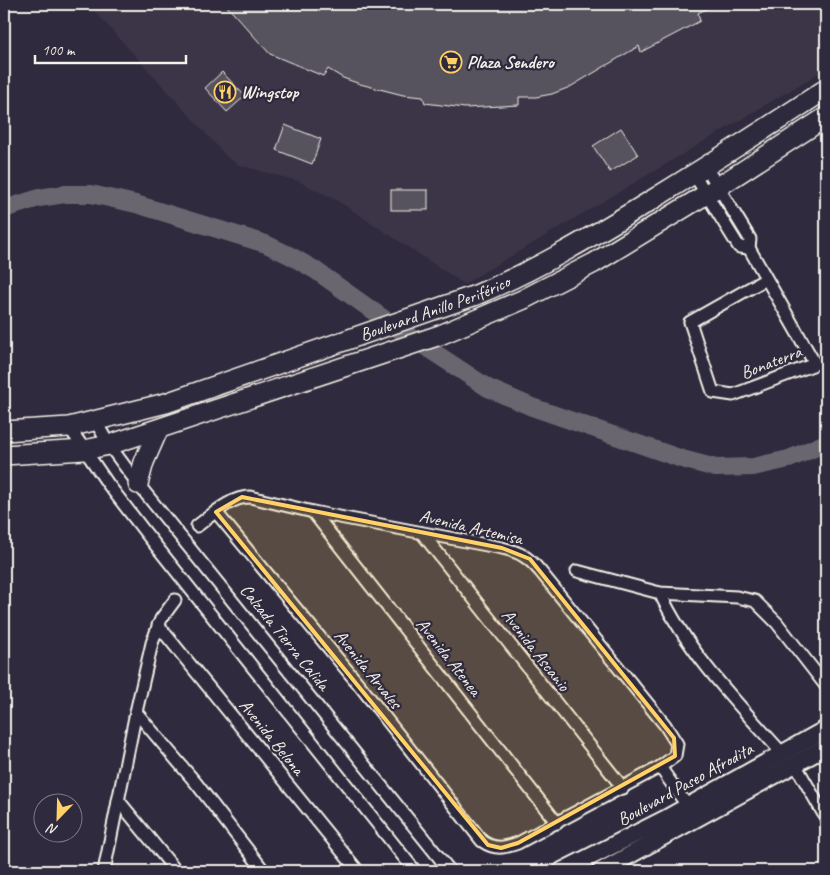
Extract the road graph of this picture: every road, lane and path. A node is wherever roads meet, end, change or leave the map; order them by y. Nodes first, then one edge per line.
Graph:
1 (826, 89) edge
2 (826, 117) edge
3 (700, 171) junction
4 (713, 191) junction
5 (734, 213) junction
6 (722, 220) junction
7 (749, 248) junction
8 (766, 279) junction
9 (96, 422) junction
10 (69, 427) junction
11 (158, 430) junction
12 (4, 431) edge
13 (108, 445) junction
14 (84, 450) junction
15 (4, 455) edge
16 (138, 484) junction
17 (216, 512) junction
18 (314, 512) junction
19 (197, 526) dead end
20 (422, 533) junction
21 (577, 571) dead end
22 (660, 593) junction
23 (175, 600) dead end
24 (158, 625) junction
25 (826, 686) edge
26 (136, 712) junction
27 (826, 729) edge
28 (826, 747) edge
29 (782, 753) junction
30 (795, 764) junction
31 (660, 767) junction
32 (622, 788) junction
33 (118, 800) junction
34 (692, 813) junction
35 (826, 818) edge
36 (557, 823) junction
37 (104, 871) edge
38 (176, 871) edge
39 (264, 871) edge
40 (358, 871) edge
41 (415, 871) edge
42 (450, 871) edge
43 (562, 871) edge
44 (601, 871) edge

1 - 3 main road, Boulevard Anillo Periférico
2 - 4 main road, Boulevard Anillo Periférico
3 - 4 street
3 - 9 main road, Boulevard Anillo Periférico
4 - 5 street
4 - 6 street
4 - 11 main road, Boulevard Anillo Periférico
5 - 6 street
5 - 7 street
6 - 7 street
7 - 8 street, Bonaterra
8 - 8 street, Bonaterra
9 - 10 main road, Boulevard Anillo Periférico
9 - 13 street, Calzada Tierra Calida
10 - 12 main road, Boulevard Anillo Periférico
10 - 14 street
11 - 13 main road, Boulevard Anillo Periférico
11 - 16 main road
13 - 14 main road, Boulevard Anillo Periférico
13 - 16 street, Calzada Tierra Calida
14 - 15 main road, Boulevard Anillo Periférico
14 - 41 street
16 - 42 street, Calzada Tierra Calida
17 - 18 street, Avenida Artemisa
17 - 19 street, Avenida Artemisa
17 - 36 street, Avenida Arvales
18 - 20 street, Avenida Artemisa
18 - 36 street, Avenida Atenea
20 - 31 street, Avenida Artemisa
20 - 32 street, Avenida Ascanio
21 - 22 street
22 - 25 street
22 - 29 street
23 - 24 street
24 - 26 street
24 - 40 street, Avenida Belona
26 - 33 street
26 - 39 street
27 - 29 street, Boulevard Paseo Afrodita
28 - 30 street, Boulevard Paseo Afrodita
29 - 34 street, Boulevard Paseo Afrodita
30 - 34 street, Boulevard Paseo Afrodita
30 - 35 street
31 - 32 street
31 - 34 street
32 - 36 street
33 - 37 street
33 - 38 street
34 - 43 street, Boulevard Paseo Afrodita
34 - 44 street, Boulevard Paseo Afrodita

